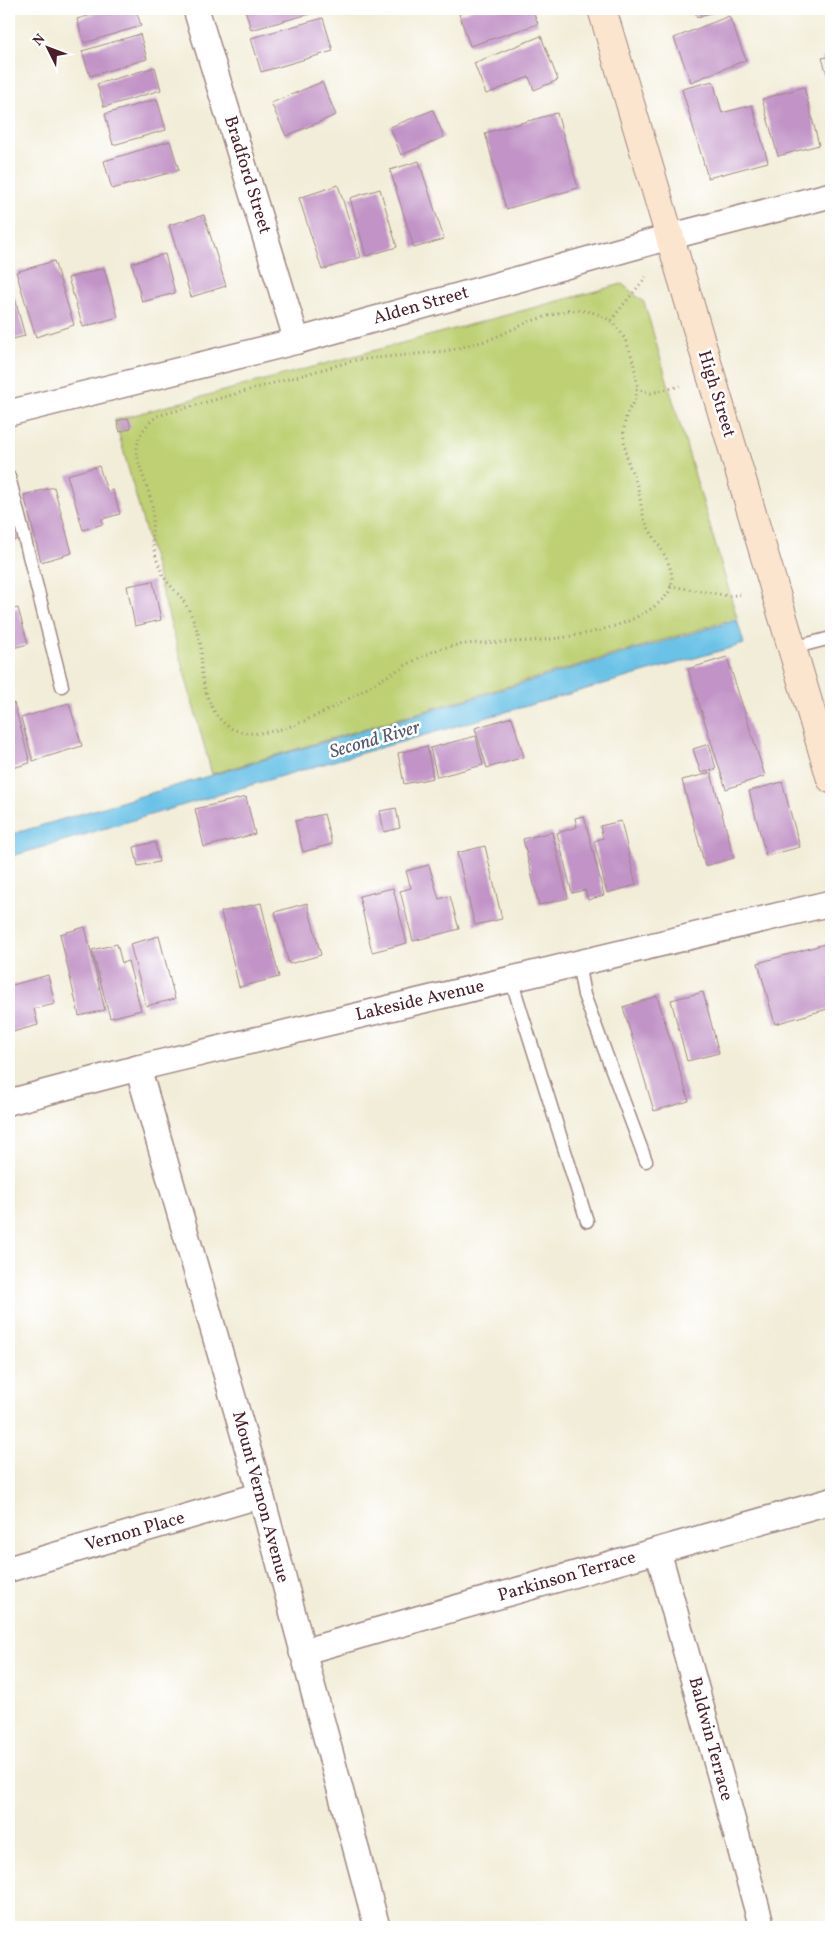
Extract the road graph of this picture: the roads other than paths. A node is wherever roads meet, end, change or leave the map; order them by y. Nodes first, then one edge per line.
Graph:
1 (196, 9) edge
2 (602, 9) edge
3 (831, 195) edge
4 (668, 236) junction
5 (298, 340) junction
6 (9, 413) edge
7 (9, 477) edge
8 (831, 638) edge
9 (792, 648) junction
10 (62, 686) dead end
11 (831, 779) edge
12 (831, 903) edge
13 (578, 963) junction
14 (511, 979) junction
15 (138, 1068) junction
16 (9, 1102) edge
17 (646, 1161) dead end
18 (588, 1220) dead end
19 (261, 1495) junction
20 (831, 1501) edge
21 (658, 1551) junction
22 (9, 1569) edge
23 (302, 1652) junction
24 (377, 1927) edge
25 (762, 1927) edge

1 - 5 street, Bradford Street
2 - 4 main road, High Street
3 - 4 street, Alden Street
4 - 5 street, Alden Street
4 - 9 main road, High Street
5 - 6 street, Alden Street
7 - 10 lane
8 - 9 lane
9 - 11 main road, High Street
12 - 13 street, Lakeside Avenue
13 - 14 street, Lakeside Avenue
13 - 17 lane
14 - 15 street, Lakeside Avenue
14 - 18 lane
15 - 16 street, Lakeside Avenue
15 - 19 street, Mount Vernon Avenue
19 - 22 street, Vernon Place
19 - 23 street, Mount Vernon Avenue
20 - 21 street, Parkinson Terrace
21 - 23 street, Parkinson Terrace
21 - 25 street, Baldwin Terrace
23 - 24 street, Mount Vernon Avenue

